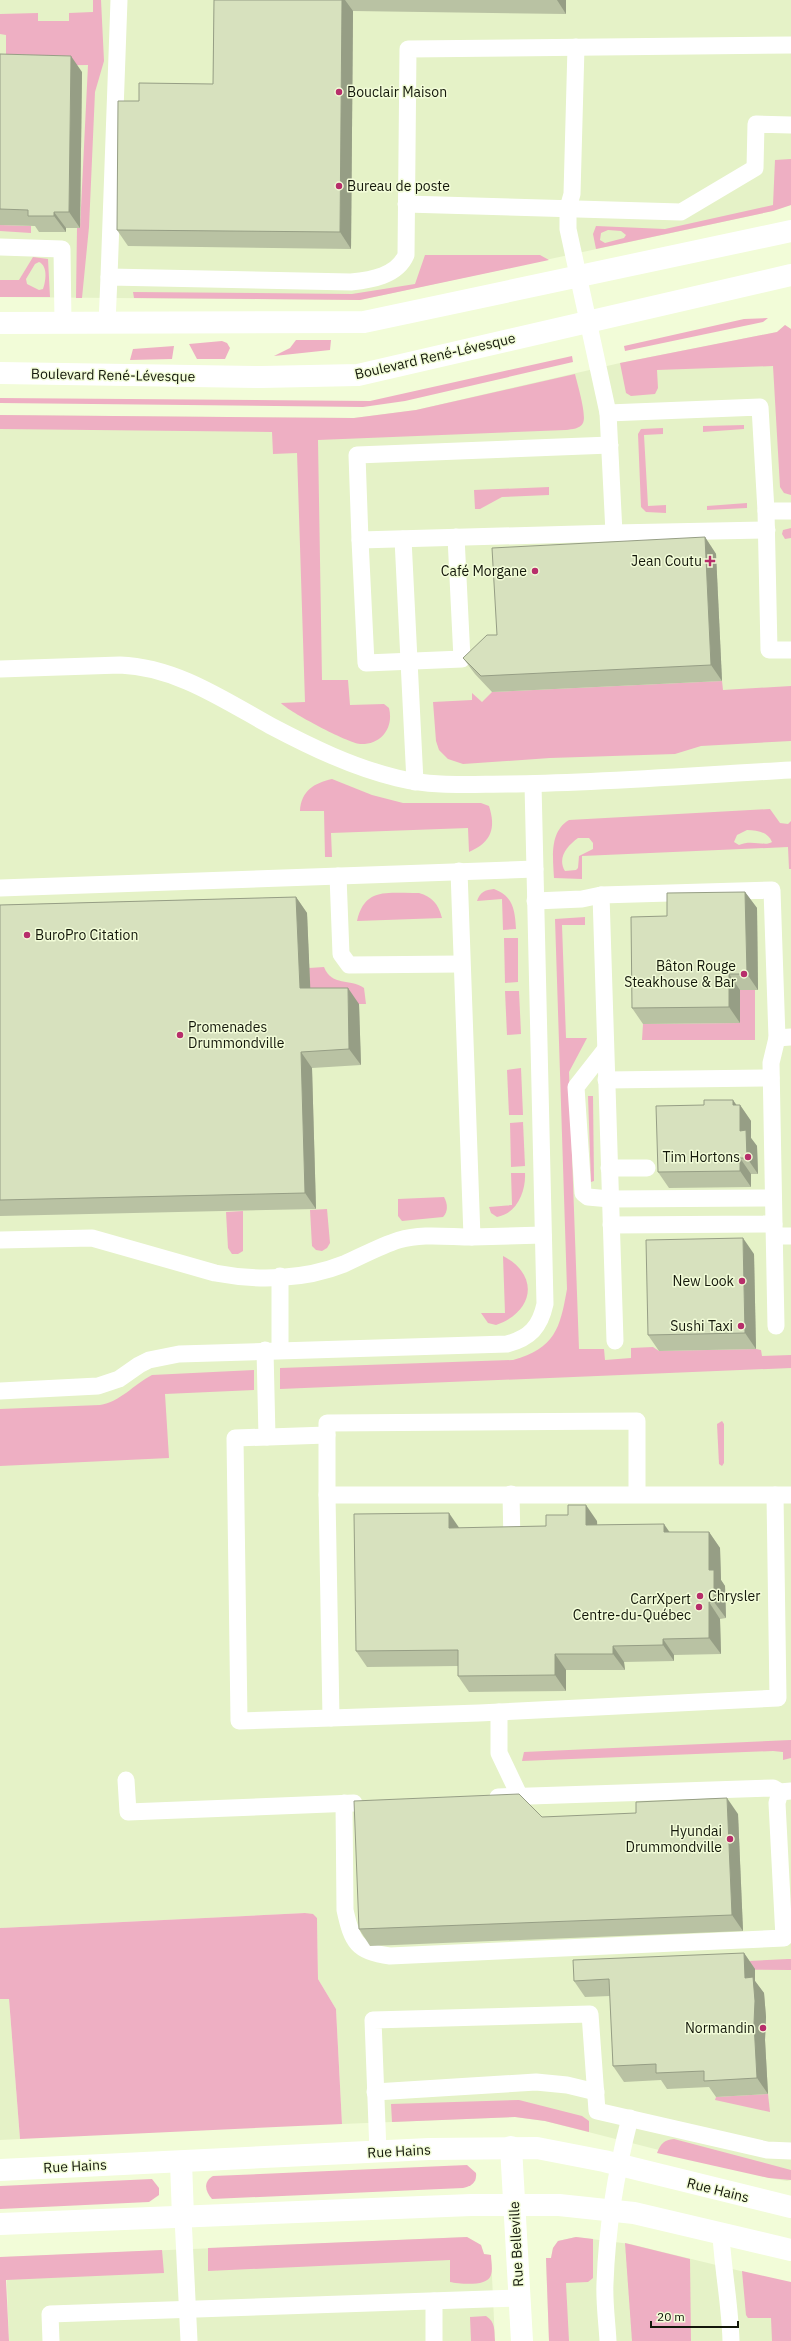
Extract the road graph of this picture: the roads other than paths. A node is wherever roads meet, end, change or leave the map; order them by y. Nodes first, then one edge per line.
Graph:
1 (119, 0) edge
2 (791, 45) edge
3 (576, 46) junction
4 (791, 125) edge
5 (406, 204) junction
6 (568, 208) junction
7 (791, 231) edge
8 (0, 247) edge
9 (791, 275) edge
10 (109, 277) junction
11 (578, 277) junction
12 (587, 321) junction
13 (63, 322) junction
14 (0, 323) edge
15 (107, 323) junction
16 (0, 373) edge
17 (608, 413) junction
18 (610, 445) junction
19 (766, 511) junction
20 (791, 511) edge
21 (767, 530) junction
22 (614, 532) junction
23 (456, 537) junction
24 (403, 539) junction
25 (360, 540) junction
26 (791, 650) edge
27 (409, 661) junction
28 (0, 669) edge
29 (791, 770) edge
30 (415, 782) junction
31 (533, 784) junction
32 (535, 870) junction
33 (459, 871) junction
34 (338, 876) junction
35 (0, 888) edge
36 (600, 895) junction
37 (536, 901) junction
38 (461, 964) junction
39 (784, 1038) edge
40 (605, 1050) junction
41 (771, 1078) junction
42 (606, 1080) junction
43 (609, 1168) junction
44 (647, 1168) dead end
45 (774, 1198) junction
46 (610, 1199) junction
47 (611, 1225) junction
48 (780, 1232) edge
49 (543, 1235) junction
50 (472, 1237) junction
51 (0, 1240) edge
52 (280, 1276) junction
53 (776, 1326) dead end
54 (615, 1341) dead end
55 (273, 1350) junction
56 (0, 1391) edge
57 (326, 1435) junction
58 (267, 1437) junction
59 (511, 1494) junction
60 (638, 1494) junction
61 (327, 1495) junction
62 (783, 1495) edge
63 (512, 1543) edge
64 (499, 1712) junction
65 (331, 1718) junction
66 (126, 1780) dead end
67 (786, 1792) edge
68 (520, 1797) junction
69 (482, 1798) edge
70 (367, 1802) edge
71 (344, 1803) junction
72 (375, 2092) junction
73 (596, 2092) junction
74 (630, 2118) junction
75 (511, 2147) junction
76 (791, 2151) edge
77 (378, 2152) junction
78 (181, 2162) junction
79 (619, 2165) junction
80 (0, 2170) edge
81 (514, 2204) junction
82 (791, 2207) edge
83 (612, 2209) junction
84 (183, 2217) junction
85 (0, 2224) edge
86 (721, 2234) junction
87 (791, 2250) edge
88 (519, 2298) junction
89 (434, 2301) junction
90 (188, 2308) junction
91 (51, 2341) edge
92 (190, 2341) edge
93 (434, 2341) edge
94 (522, 2341) edge
95 (608, 2341) edge
96 (731, 2341) edge

1 - 10 lane
2 - 3 lane
3 - 5 lane
3 - 6 lane
4 - 6 lane
5 - 6 lane
5 - 10 lane
6 - 11 lane
7 - 11 street
8 - 13 lane
9 - 12 street, Boulevard René-Lévesque
10 - 15 lane
11 - 12 lane
11 - 15 street
12 - 16 street, Boulevard René-Lévesque
12 - 17 lane
13 - 14 street
13 - 15 street
17 - 18 lane
17 - 19 lane
18 - 22 lane
18 - 25 lane
19 - 20 lane
19 - 21 lane
21 - 22 lane
21 - 26 lane
22 - 23 lane
23 - 24 lane
23 - 27 lane
24 - 25 lane
24 - 27 lane
25 - 27 lane
27 - 30 lane
28 - 30 lane
29 - 31 lane
30 - 31 lane
31 - 32 lane
32 - 33 lane
32 - 37 lane
33 - 34 lane
33 - 38 lane
34 - 35 lane
34 - 38 lane
36 - 37 lane
36 - 39 lane
36 - 40 lane
37 - 49 lane
38 - 50 lane
39 - 41 lane
40 - 42 lane
40 - 46 lane
41 - 42 lane
41 - 45 lane
42 - 43 lane
43 - 44 lane
43 - 46 lane
45 - 46 lane
45 - 48 lane
46 - 47 lane
47 - 48 lane
47 - 54 lane
48 - 53 lane
49 - 50 lane
49 - 55 lane
50 - 52 lane
51 - 52 lane
52 - 55 lane
55 - 56 lane
55 - 58 lane
57 - 58 lane
57 - 60 lane
57 - 61 lane
58 - 65 lane
59 - 60 lane
59 - 61 lane
59 - 63 lane
60 - 62 lane
61 - 65 lane
62 - 64 lane
64 - 65 lane
64 - 68 lane
66 - 71 lane
67 - 68 lane
67 - 71 lane
68 - 69 lane
70 - 71 lane
72 - 73 lane
72 - 73 lane
72 - 77 lane
73 - 74 lane
74 - 76 lane
74 - 79 lane
75 - 77 street, Rue Hains
75 - 79 street, Rue Hains
75 - 81 street, Rue Belleville
77 - 78 street, Rue Hains
78 - 80 street, Rue Hains
78 - 84 street
79 - 82 street, Rue Hains
79 - 83 lane
81 - 83 street
81 - 84 street
81 - 88 street, Rue Belleville
83 - 86 street
83 - 95 lane
84 - 85 street
84 - 90 lane
86 - 87 street
86 - 96 lane
88 - 89 lane
88 - 94 street, Rue Belleville
89 - 90 lane
89 - 93 lane
90 - 91 lane
90 - 92 lane

